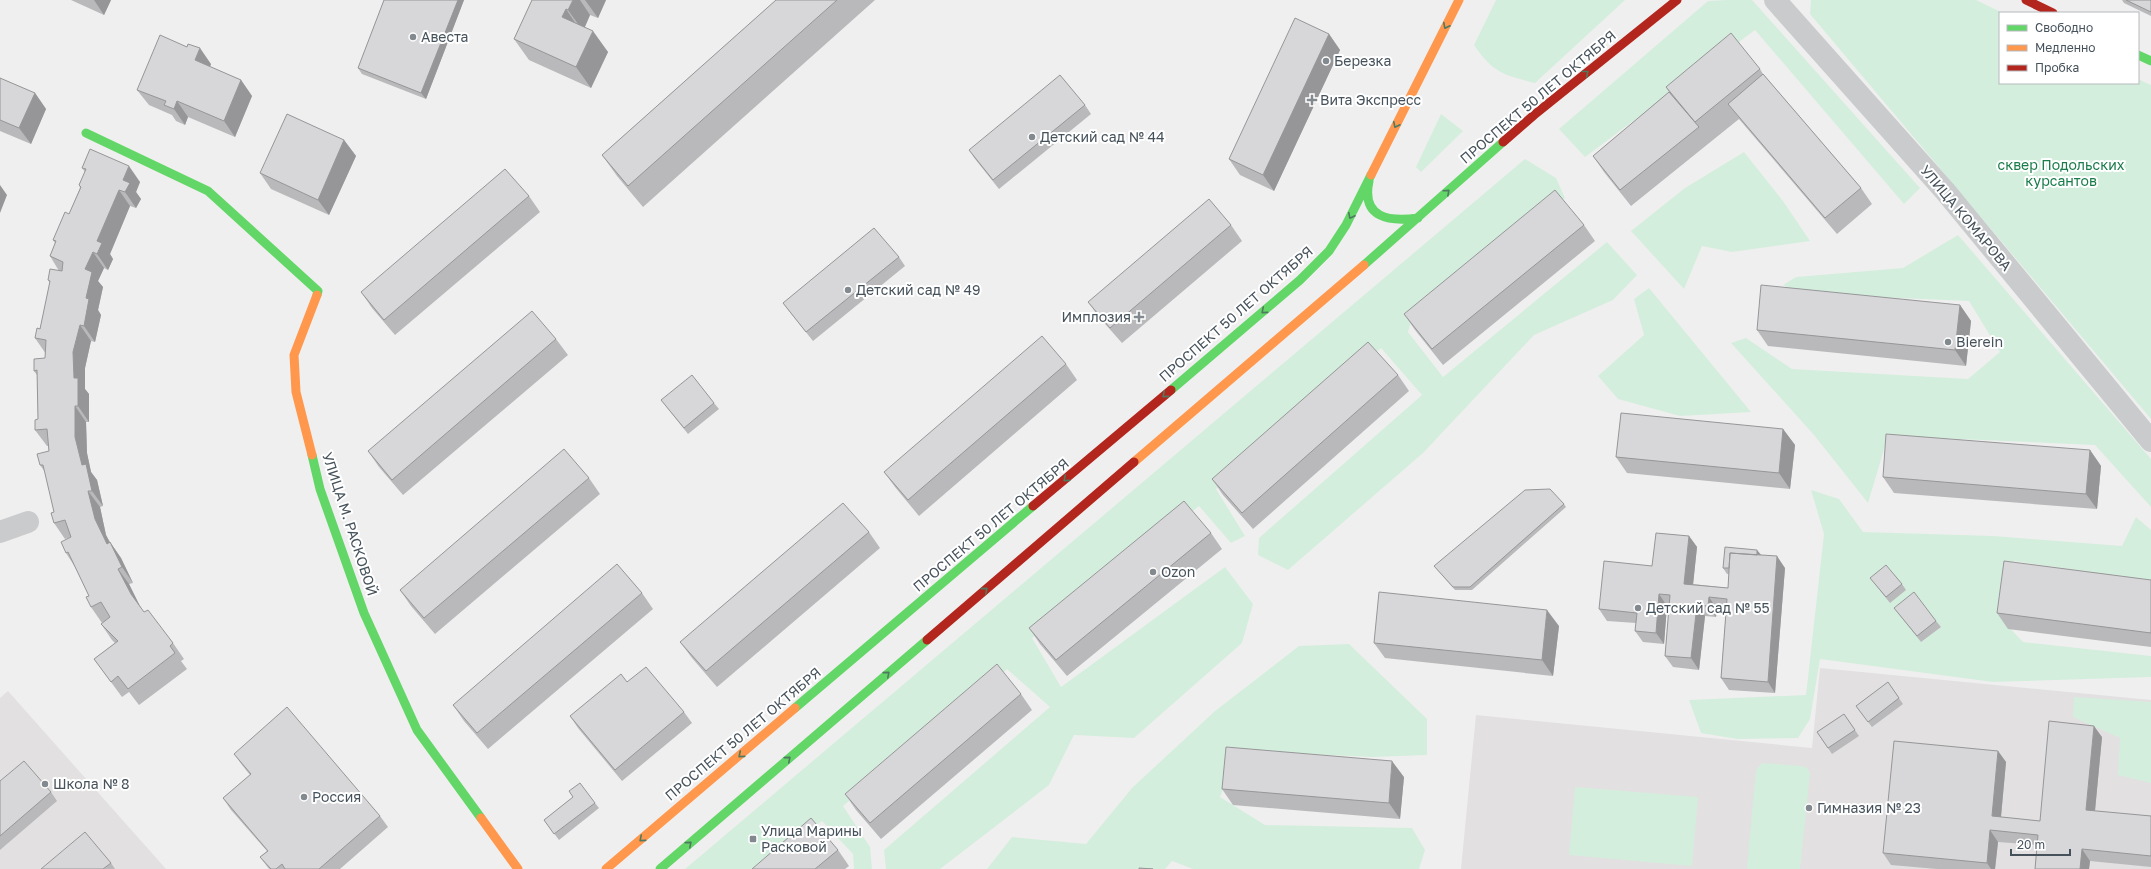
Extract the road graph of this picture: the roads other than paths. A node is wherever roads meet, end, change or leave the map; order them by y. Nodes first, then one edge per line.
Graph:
1 (1459, 0) edge
2 (1677, 0) edge
3 (1775, 0) edge
4 (2026, 0) edge
5 (2051, 12) edge
6 (2139, 55) edge
7 (2151, 61) edge
8 (86, 133) dead end
9 (1369, 181) junction
10 (1418, 218) junction
11 (2151, 441) edge
12 (28, 522) dead end
13 (0, 532) edge
14 (518, 869) edge
15 (606, 869) edge
16 (660, 869) edge

1 -> 9 main road, ПРОСПЕКТ 50 ЛЕТ ОКТЯБРЯ
10 -> 2 main road, ПРОСПЕКТ 50 ЛЕТ ОКТЯБРЯ
3 - 11 street, УЛИЦА КОМАРОВА
4 - 5 main road
6 - 7 main road
8 - 14 main road, УЛИЦА М. РАСКОВОЙ
9 - 10 main road, ПРОСПЕКТ 50 ЛЕТ ОКТЯБРЯ
9 -> 15 main road, ПРОСПЕКТ 50 ЛЕТ ОКТЯБРЯ
16 -> 10 main road, ПРОСПЕКТ 50 ЛЕТ ОКТЯБРЯ
12 - 13 street

